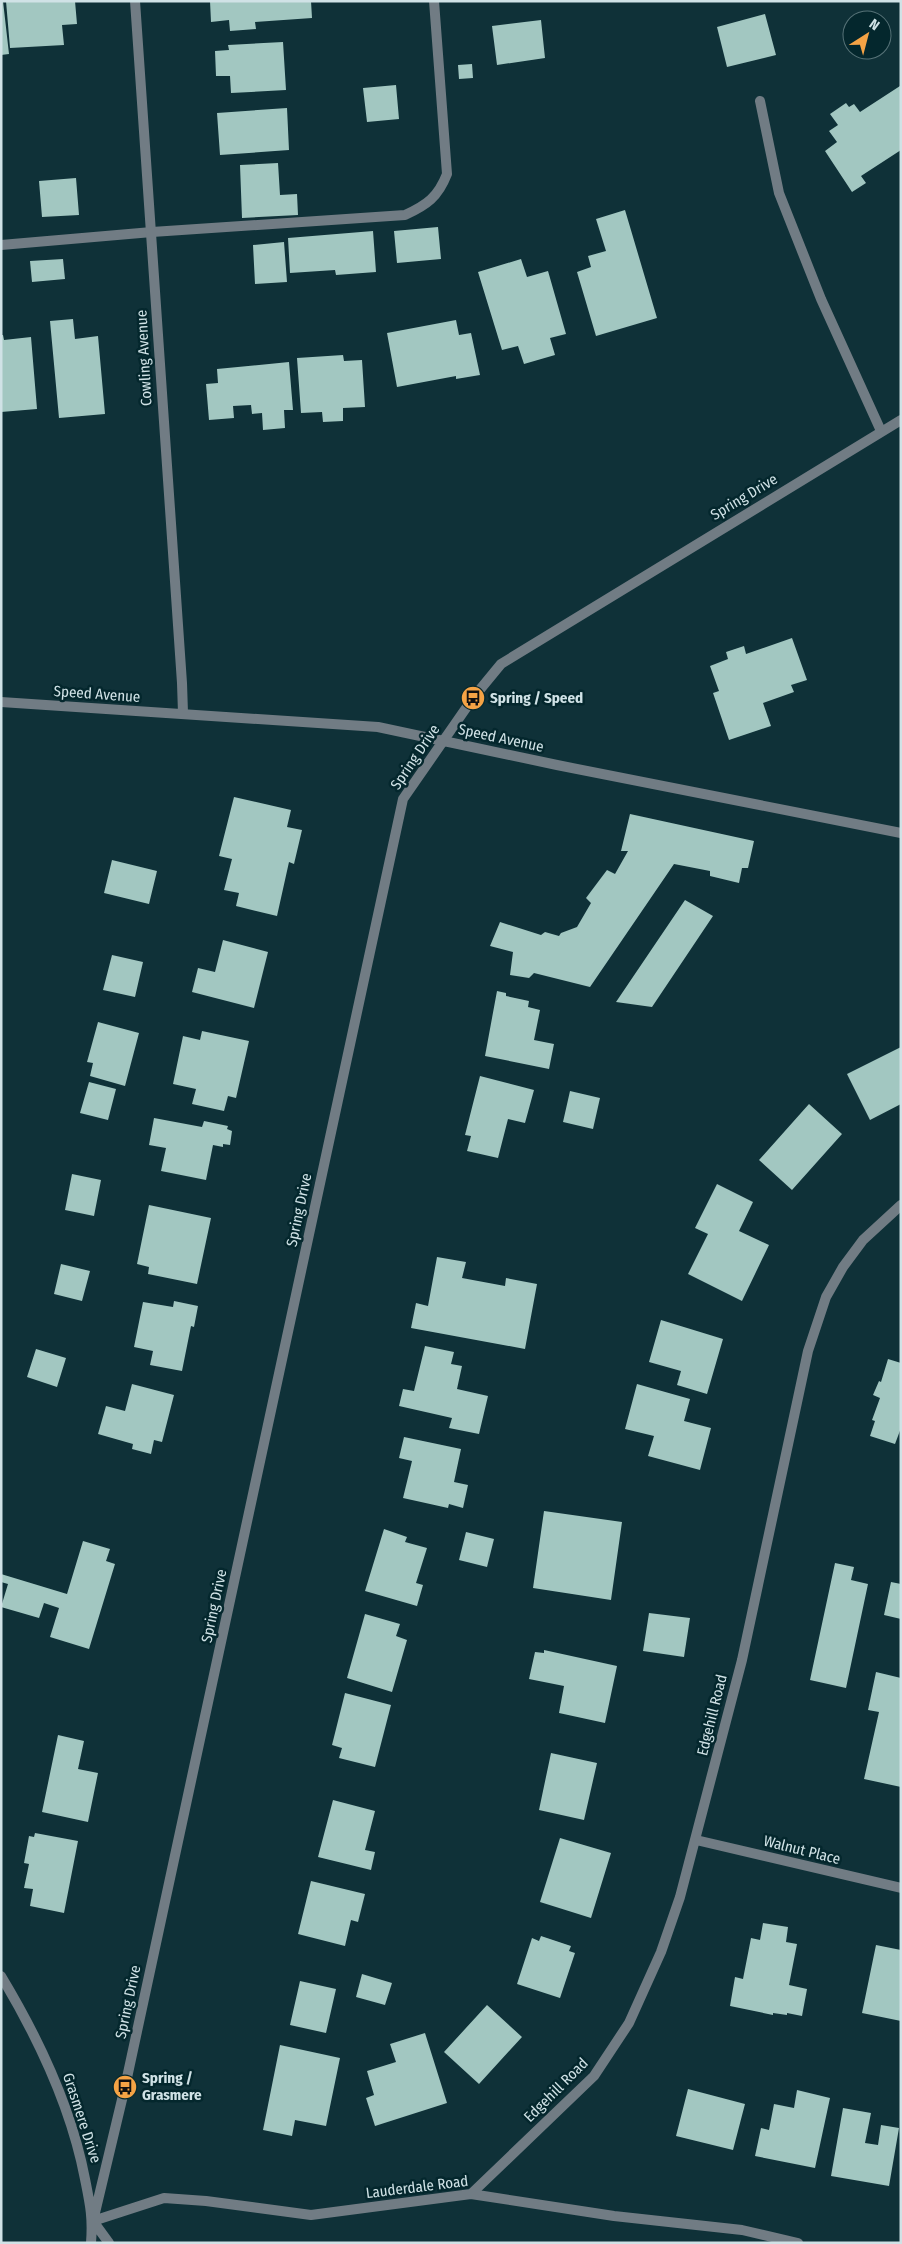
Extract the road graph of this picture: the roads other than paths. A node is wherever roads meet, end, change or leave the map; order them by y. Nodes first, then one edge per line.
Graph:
1 (135, 1) edge
2 (434, 1) edge
3 (760, 101) dead end
4 (152, 232) junction
5 (1, 245) edge
6 (901, 420) edge
7 (881, 431) junction
8 (1, 702) edge
9 (183, 713) junction
10 (443, 741) junction
11 (901, 833) edge
12 (901, 1205) edge
13 (696, 1840) junction
14 (901, 1888) edge
15 (1, 1976) edge
16 (471, 2194) junction
17 (93, 2221) junction
18 (91, 2243) edge
19 (109, 2243) edge
20 (798, 2243) edge

1 - 4 street, Cowling Avenue
2 - 4 street
3 - 7 street
4 - 5 street
4 - 9 street, Cowling Avenue
6 - 7 street, Spring Drive
7 - 10 street, Spring Drive
8 - 9 street, Speed Avenue
9 - 10 street, Speed Avenue
10 - 11 street, Speed Avenue
10 - 17 street, Spring Drive
12 - 13 street, Edgehill Road
13 - 14 street, Walnut Place
13 - 16 street, Edgehill Road
15 - 17 street, Grasmere Drive
16 - 17 street, Lauderdale Road
16 - 20 street, Lauderdale Road
17 - 18 street
17 - 19 street

